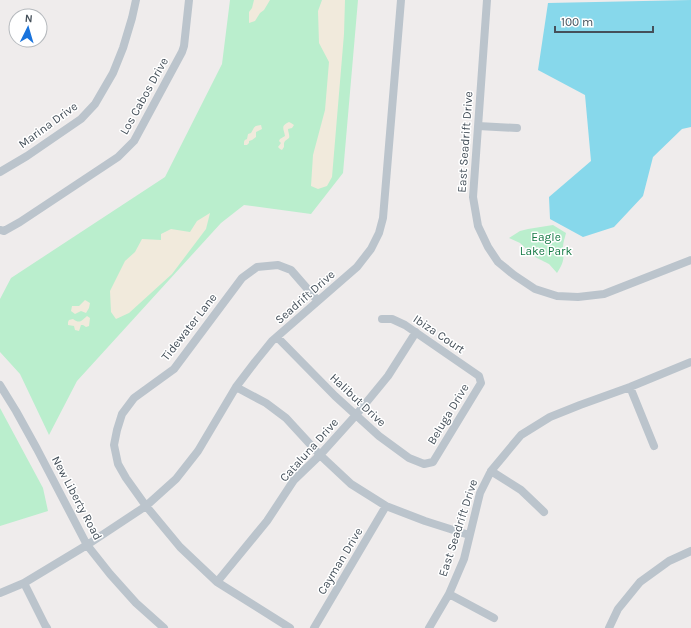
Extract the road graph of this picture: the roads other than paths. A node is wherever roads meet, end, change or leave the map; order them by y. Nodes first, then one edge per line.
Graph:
1 (136, 0) edge
2 (189, 0) edge
3 (401, 0) edge
4 (487, 0) edge
5 (478, 126) junction
6 (517, 128) dead end
7 (0, 172) edge
8 (0, 230) edge
9 (691, 260) edge
10 (318, 301) junction
11 (382, 319) dead end
12 (416, 332) junction
13 (277, 337) junction
14 (691, 362) edge
15 (479, 376) joint
16 (0, 385) edge
17 (630, 386) junction
18 (236, 387) junction
19 (356, 415) junction
20 (654, 446) dead end
21 (320, 455) junction
22 (433, 462) joint
23 (491, 471) junction
24 (146, 506) junction
25 (386, 506) junction
26 (544, 512) dead end
27 (469, 535) junction
28 (87, 545) junction
29 (691, 551) edge
30 (217, 582) junction
31 (24, 583) junction
32 (0, 593) edge
33 (449, 594) junction
34 (494, 618) dead end
35 (47, 628) edge
36 (164, 628) edge
37 (290, 628) edge
38 (314, 628) edge
39 (429, 628) edge
40 (609, 628) edge

1 - 7 street, Marina Drive
2 - 8 street, Los Cabos Drive
3 - 10 street, Seadrift Drive
4 - 5 street, East Seadrift Drive
5 - 6 street
5 - 9 street, East Seadrift Drive
10 - 13 street, Seadrift Drive
10 - 24 street, Tidewater Lane
11 - 12 street, Ibiza Court
12 - 15 street, Ibiza Court
12 - 19 street, Cataluna Drive
13 - 18 street, Seadrift Drive
13 - 19 street, Halibut Drive
14 - 17 street, East Seadrift Drive
15 - 22 street, Beluga Drive
16 - 28 street, New Liberty Road
17 - 20 street
17 - 23 street, East Seadrift Drive
18 - 21 street
18 - 24 street, Seadrift Drive
19 - 21 street, Cataluna Drive
19 - 22 street, Halibut Drive
21 - 25 street
21 - 30 street, Cataluna Drive
23 - 26 street
23 - 27 street, East Seadrift Drive
24 - 28 street, Seadrift Drive
24 - 30 street, Tidewater Lane
25 - 27 street
25 - 38 street, Cayman Drive
27 - 33 street, East Seadrift Drive
28 - 31 street, Seadrift Drive
28 - 36 street, New Liberty Road
29 - 40 street
30 - 37 street, Tidewater Lane
31 - 32 street, Seadrift Drive
31 - 35 street
33 - 34 street
33 - 39 street, East Seadrift Drive

